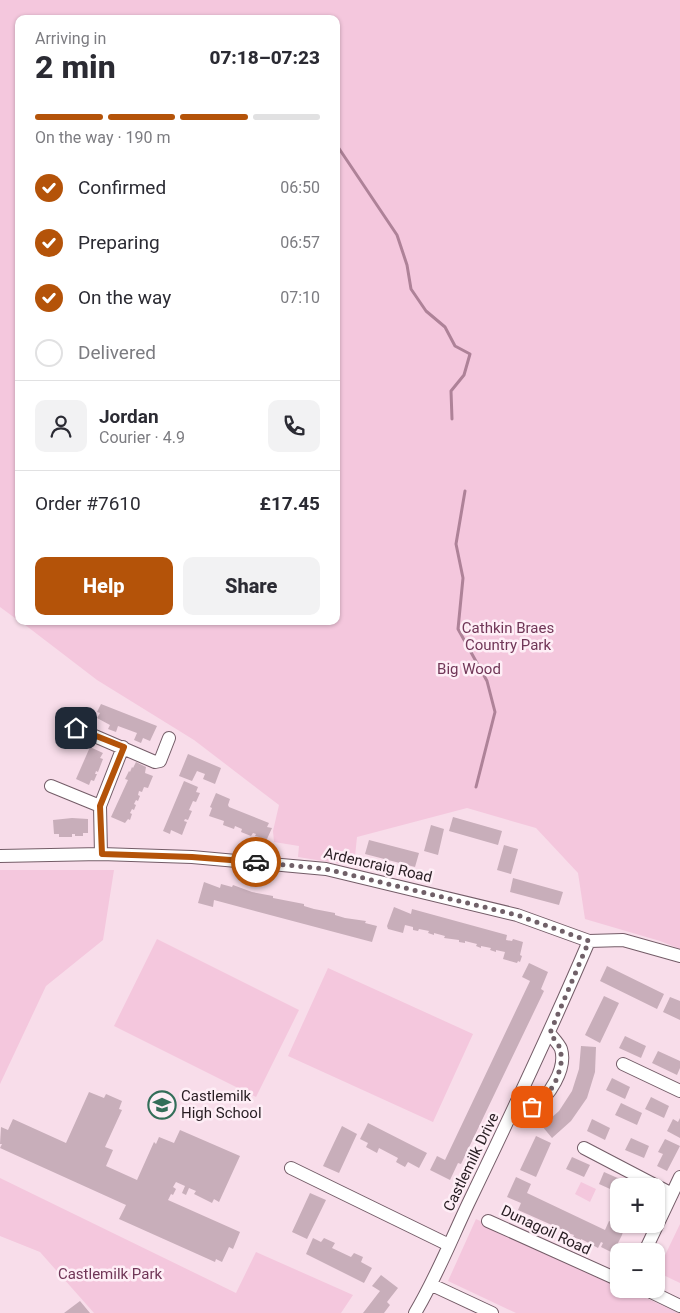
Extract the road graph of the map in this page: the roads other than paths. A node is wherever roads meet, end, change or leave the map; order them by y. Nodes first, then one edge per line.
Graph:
1 (76, 728) dead end
2 (169, 738) dead end
3 (124, 747) junction
4 (52, 786) dead end
5 (100, 806) junction
6 (102, 854) junction
7 (0, 856) edge
8 (589, 941) junction
9 (680, 956) edge
10 (550, 1033) junction
11 (623, 1064) dead end
12 (680, 1091) edge
13 (514, 1111) junction
14 (584, 1148) dead end
15 (291, 1168) dead end
16 (680, 1177) edge
17 (672, 1194) junction
18 (488, 1221) dead end
19 (649, 1243) edge
20 (449, 1245) junction
21 (610, 1276) edge
22 (432, 1285) junction
23 (664, 1298) edge
24 (680, 1306) edge
25 (415, 1313) edge
26 (492, 1313) edge

1 - 3 street
2 - 3 street
3 - 5 street
4 - 5 street
5 - 6 street
6 - 7 street, Ardencraig Road
6 - 8 street, Ardencraig Road
8 - 9 street, Ardencraig Road
8 - 10 street, Castlemilk Drive
10 - 13 street, Castlemilk Drive
10 - 13 street
11 - 12 street
13 - 20 street, Castlemilk Drive
14 - 17 street
15 - 20 street
16 - 17 street
17 - 19 street
18 - 21 street, Dunagoil Road
20 - 22 street, Castlemilk Drive
22 - 25 street, Castlemilk Drive
22 - 26 street
23 - 24 street

